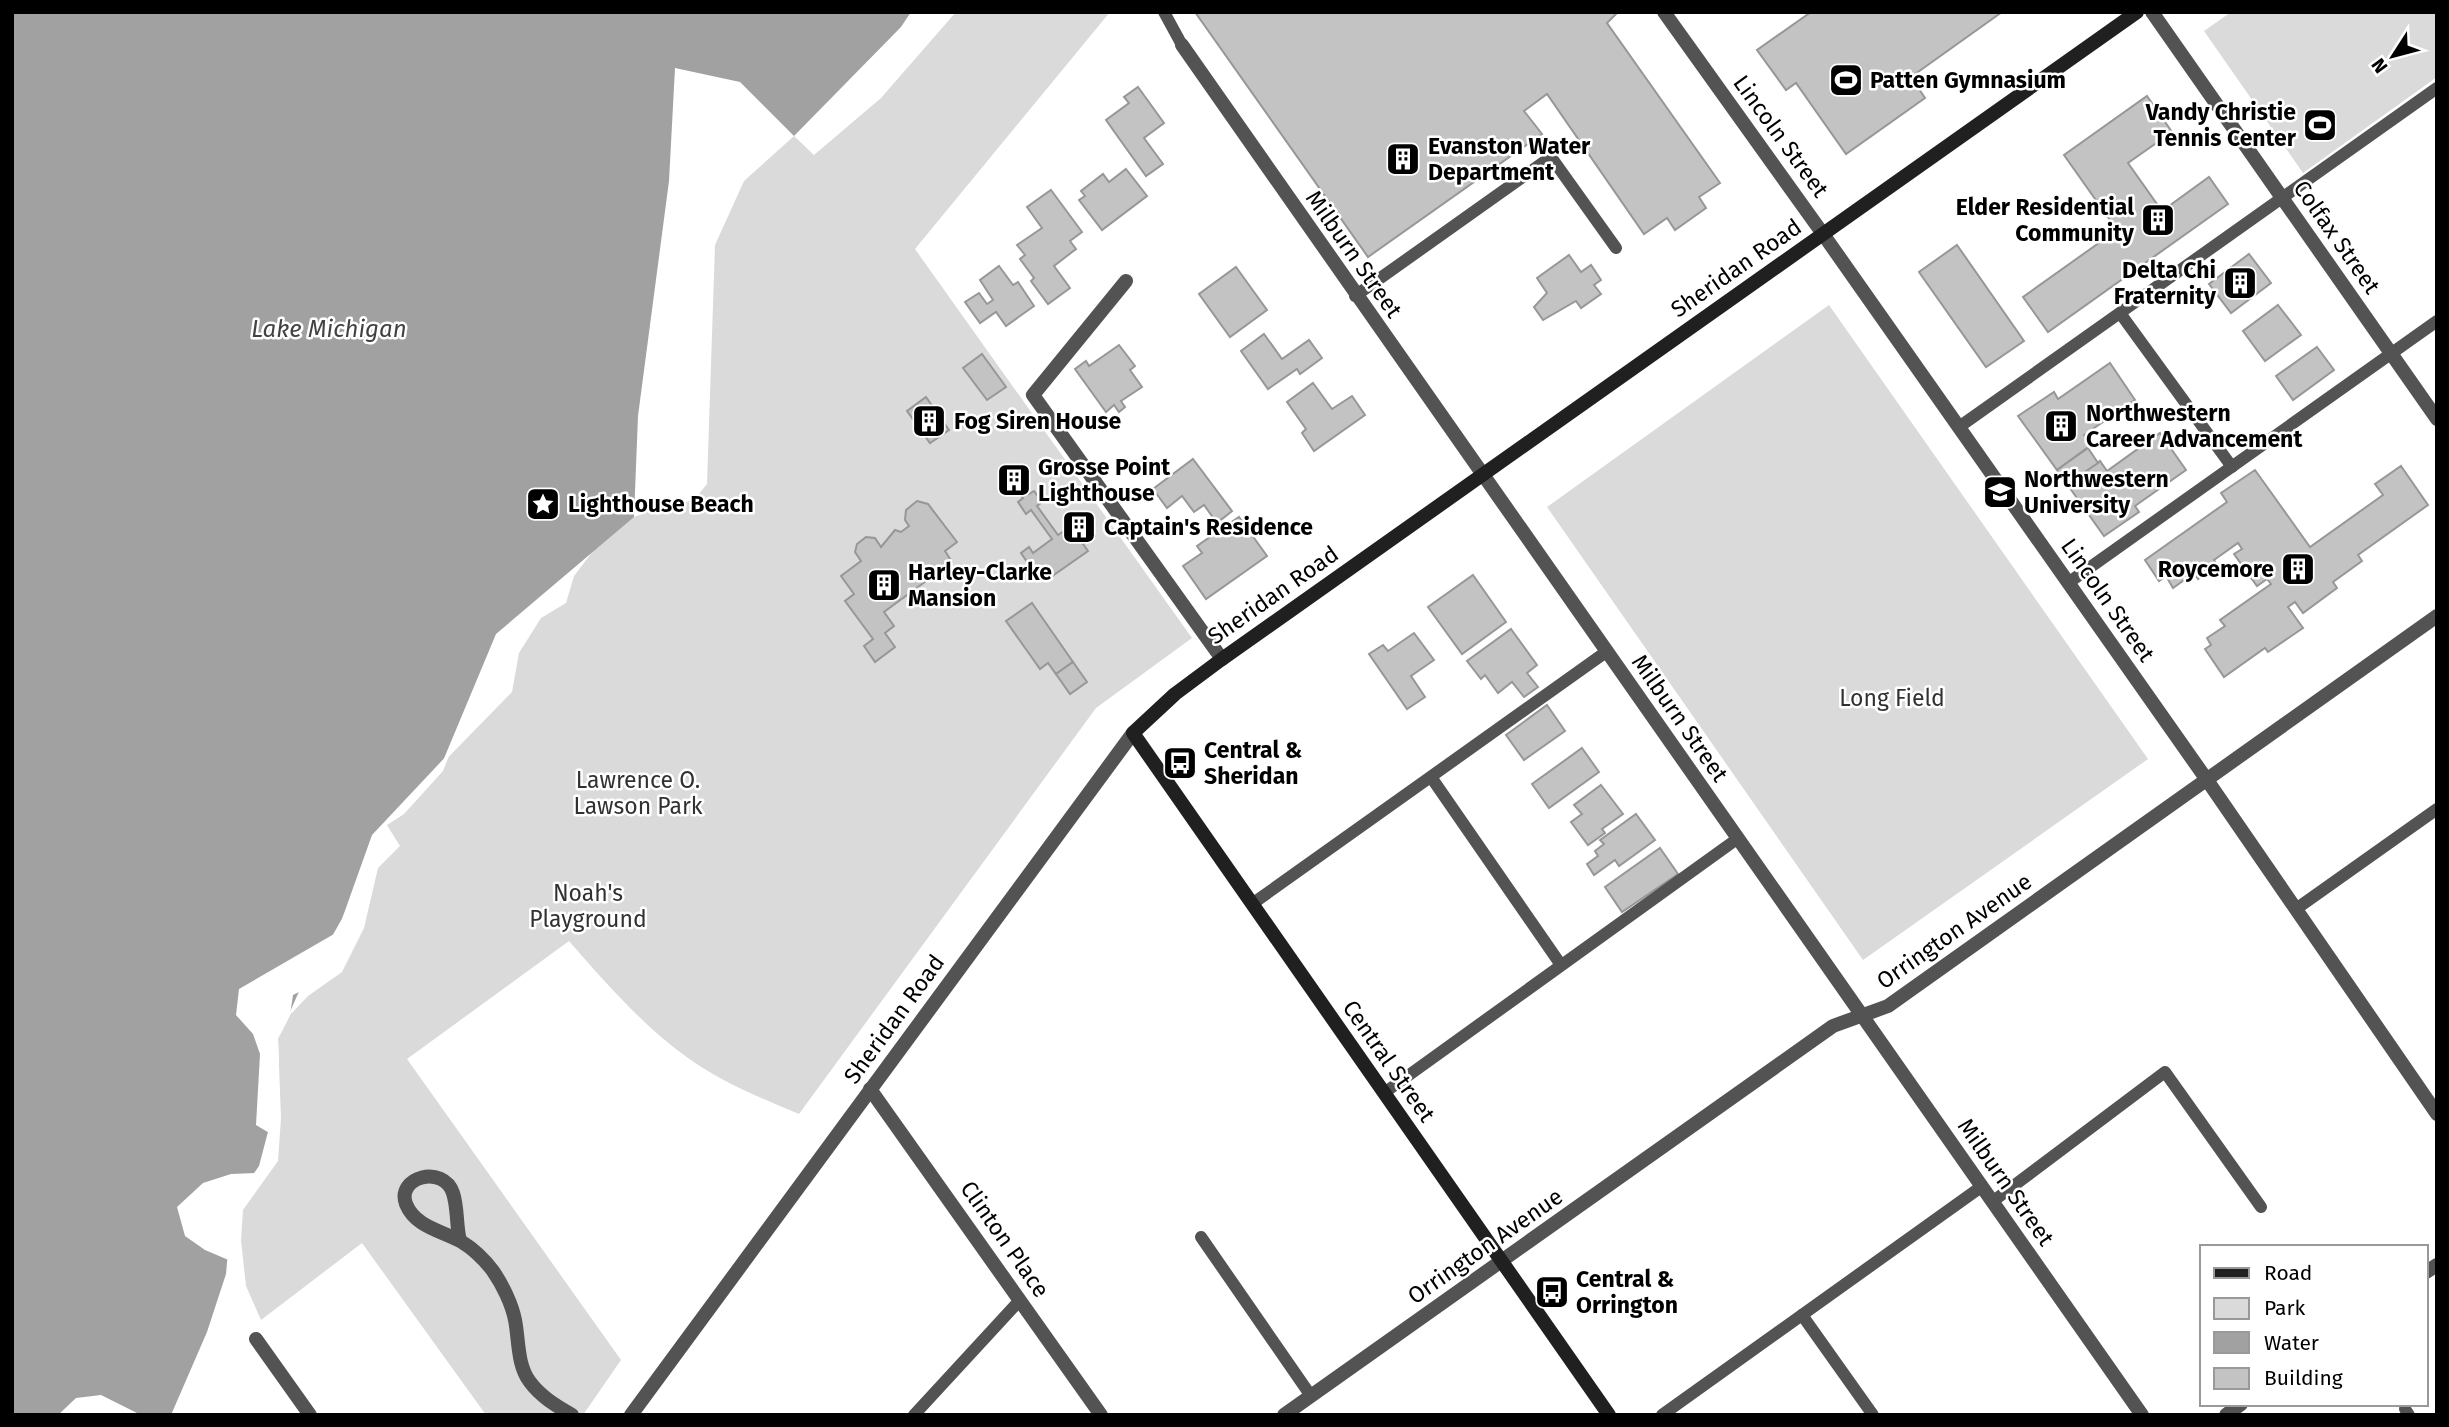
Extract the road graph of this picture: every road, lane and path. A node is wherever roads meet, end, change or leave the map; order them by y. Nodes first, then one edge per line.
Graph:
1 (1164, 12) edge
2 (1664, 12) edge
3 (2137, 12) edge
4 (2152, 12) edge
5 (1182, 45) joint
6 (2437, 88) edge
7 (2282, 198) junction
8 (1823, 234) junction
9 (1616, 248) dead end
10 (1126, 281) dead end
11 (1355, 296) junction
12 (2120, 313) junction
13 (2437, 321) edge
14 (2391, 354) junction
15 (2437, 419) edge
16 (1959, 426) junction
17 (2232, 467) junction
18 (1482, 476) junction
19 (2068, 583) junction
20 (2437, 616) edge
21 (1606, 652) junction
22 (1222, 659) junction
23 (1133, 733) junction
24 (1431, 777) junction
25 (2207, 780) junction
26 (2437, 809) edge
27 (1737, 839) junction
28 (1252, 904) junction
29 (2296, 909) junction
30 (1562, 965) junction
31 (1861, 1015) junction
32 (870, 1090) junction
33 (1384, 1093) junction
34 (2437, 1114) edge
35 (1981, 1186) junction
36 (1992, 1202) junction
37 (2261, 1206) dead end
38 (1201, 1237) dead end
39 (460, 1241) junction
40 (1502, 1262) junction
41 (1020, 1300) junction
42 (1802, 1315) junction
43 (256, 1339) dead end
44 (1311, 1396) junction
45 (310, 1415) edge
46 (572, 1415) edge
47 (631, 1415) edge
48 (914, 1415) edge
49 (1101, 1415) edge
50 (1284, 1415) edge
51 (1609, 1415) edge
52 (1662, 1415) edge
53 (1873, 1415) edge
54 (2142, 1415) edge

1 - 5 lane
2 - 8 street, Lincoln Street
3 - 8 main road, Sheridan Road
4 - 7 street, Colfax Street
5 - 11 street, Milburn Street
6 - 7 lane
7 - 12 lane
7 - 14 street, Colfax Street
8 - 16 street, Lincoln Street
8 - 18 main road, Sheridan Road
9 - 11 lane
10 - 22 street
11 - 18 street, Milburn Street
12 - 16 lane
12 - 17 lane
13 - 14 lane
14 - 15 street, Colfax Street
14 - 17 lane
16 - 19 street, Lincoln Street
17 - 19 lane
18 - 21 street, Milburn Street
18 - 22 main road, Sheridan Road
19 - 25 street, Lincoln Street
20 - 25 street, Orrington Avenue
21 - 24 lane
21 - 27 street, Milburn Street
22 - 23 main road, Sheridan Road
23 - 28 main road, Central Street
23 - 32 street, Sheridan Road
24 - 28 lane
24 - 30 lane
25 - 29 street, Lincoln Street
25 - 31 street, Orrington Avenue
26 - 29 lane
27 - 30 lane
27 - 31 street, Milburn Street
28 - 33 main road, Central Street
29 - 34 street, Lincoln Street
30 - 33 lane
31 - 35 street, Milburn Street
31 - 40 street, Orrington Avenue
32 - 41 street, Clinton Place
32 - 47 street, Sheridan Road
33 - 40 main road, Central Street
35 - 36 street, Milburn Street
35 - 42 lane
36 - 37 lane
36 - 54 street, Milburn Street
38 - 44 lane
39 - 39 street
39 - 46 street
40 - 44 street, Orrington Avenue
40 - 51 main road, Central Street
41 - 48 lane
41 - 49 street, Clinton Place
42 - 52 lane
42 - 53 lane
43 - 45 street
44 - 50 street, Orrington Avenue

